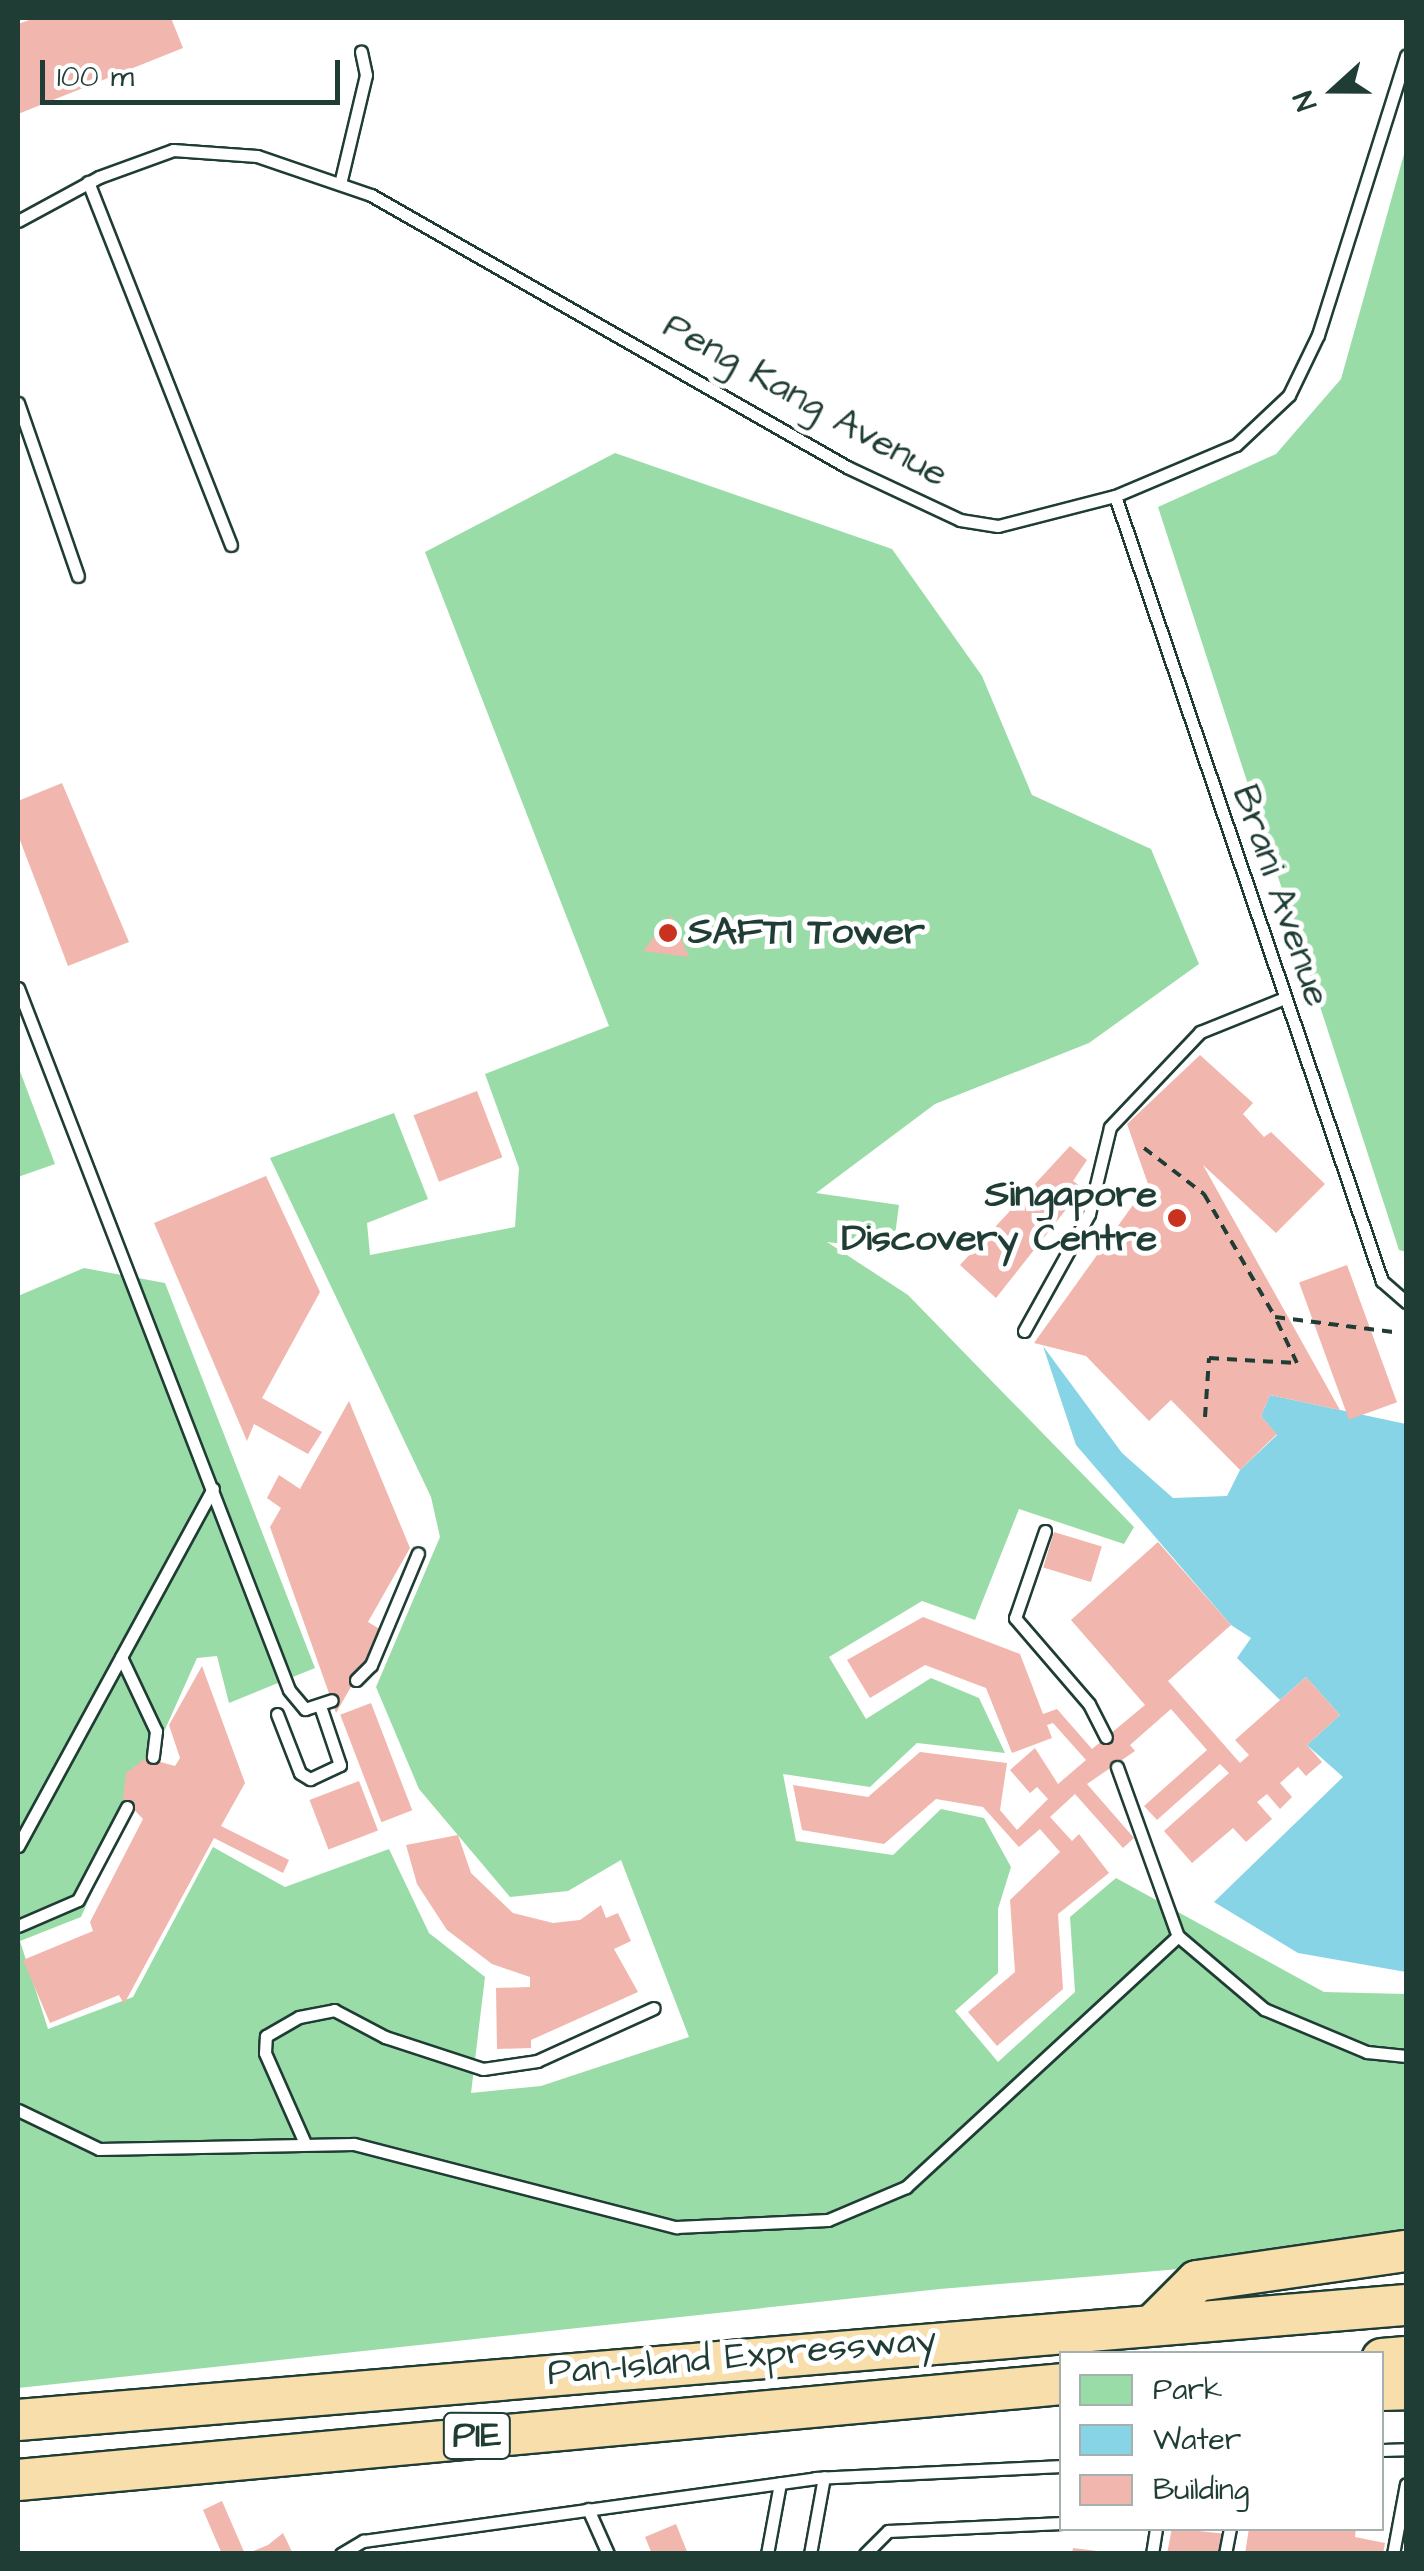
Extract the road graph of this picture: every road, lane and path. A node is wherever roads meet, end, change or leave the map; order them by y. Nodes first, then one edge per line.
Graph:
1 (362, 52) dead end
2 (1406, 56) edge
3 (88, 182) junction
4 (340, 184) junction
5 (18, 221) edge
6 (18, 403) edge
7 (1115, 496) junction
8 (231, 545) dead end
9 (78, 576) dead end
10 (18, 988) edge
11 (1282, 999) junction
12 (1144, 1148) dead end
13 (1406, 1302) edge
14 (1275, 1317) junction
15 (1024, 1332) dead end
16 (1393, 1332) dead end
17 (1205, 1417) dead end
18 (213, 1489) junction
19 (1045, 1530) dead end
20 (418, 1553) dead end
21 (122, 1657) junction
22 (356, 1680) dead end
23 (277, 1714) dead end
24 (1106, 1737) dead end
25 (153, 1757) dead end
26 (1117, 1768) dead end
27 (127, 1807) dead end
28 (18, 1846) edge
29 (18, 1926) edge
30 (1178, 1936) junction
31 (654, 2008) dead end
32 (1406, 2056) edge
33 (18, 2110) edge
34 (304, 2141) junction
35 (1406, 2251) edge
36 (1406, 2304) edge
37 (1156, 2322) junction
38 (1059, 2384) edge
39 (936, 2394) junction
40 (1059, 2396) edge
41 (18, 2420) edge
42 (1059, 2466) edge
43 (824, 2477) junction
44 (18, 2480) edge
45 (780, 2482) junction
46 (1406, 2484) edge
47 (588, 2510) junction
48 (1059, 2522) edge
49 (341, 2554) edge
50 (608, 2554) edge
51 (767, 2554) edge
52 (810, 2554) edge
53 (865, 2554) edge
54 (1393, 2554) edge

1 - 4 lane
2 - 7 lane, Peng Kang Avenue
3 - 4 lane, Peng Kang Avenue
3 - 5 lane, Peng Kang Avenue
3 - 8 lane
4 - 7 lane, Peng Kang Avenue
6 - 9 lane
7 - 11 lane, Brani Avenue
10 - 18 lane
11 - 13 lane, Brani Avenue
11 - 15 lane
12 - 14 path
14 - 16 path
14 - 17 path
18 - 21 lane
18 - 23 lane
19 - 24 lane
20 - 22 lane
21 - 25 lane
21 - 28 lane
26 - 30 lane
27 - 29 lane
30 - 32 lane
30 - 34 lane
31 - 34 lane
33 - 34 lane
35 - 37 highway
36 - 37 highway, Pan-Island Expressway / PIE
37 - 41 highway, Pan-Island Expressway / PIE
38 - 39 highway, Pan-Island Expressway / PIE
39 - 40 highway
39 - 44 highway, Pan-Island Expressway / PIE
42 - 43 lane
43 - 45 lane
43 - 52 lane
45 - 47 lane
45 - 51 lane
46 - 54 lane
47 - 49 lane
47 - 50 lane
48 - 53 lane

